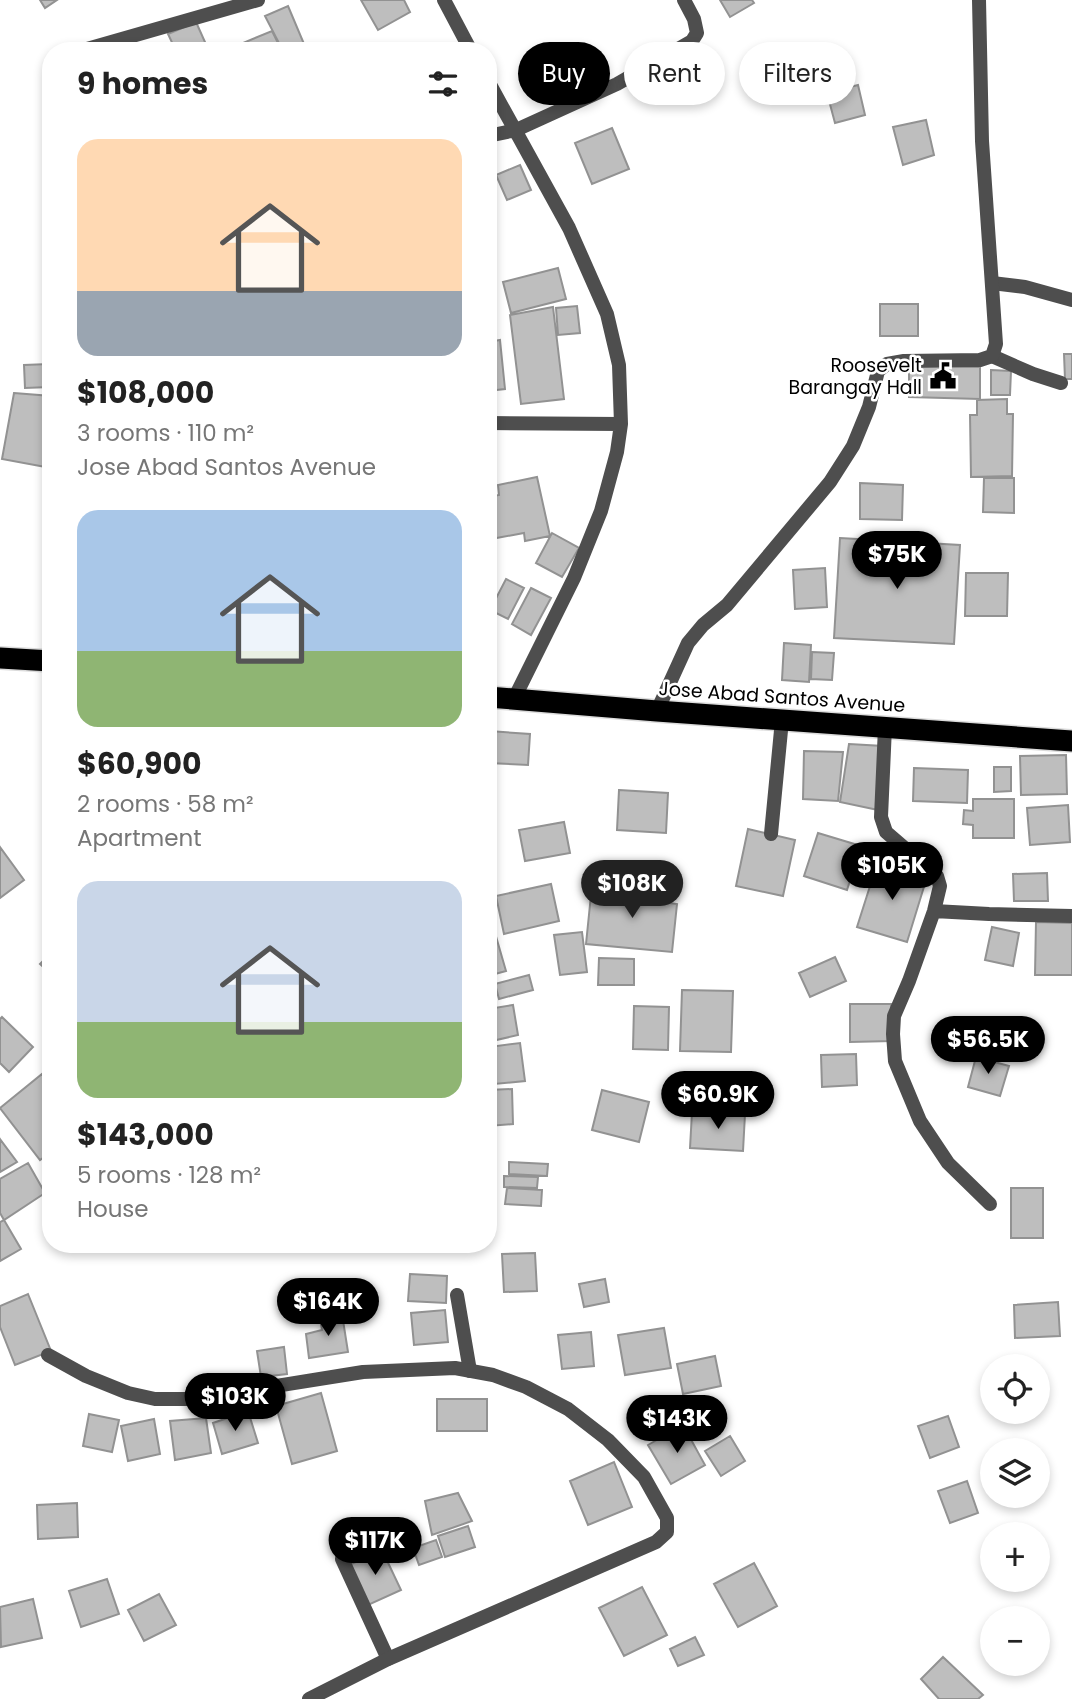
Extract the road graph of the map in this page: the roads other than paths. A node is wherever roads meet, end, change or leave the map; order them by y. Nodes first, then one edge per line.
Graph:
1 (258, 0) edge
2 (444, 0) edge
3 (684, 0) edge
4 (979, 0) edge
5 (111, 42) edge
6 (466, 42) edge
7 (497, 97) edge
8 (516, 130) junction
9 (497, 134) edge
10 (992, 283) junction
11 (1072, 300) edge
12 (992, 356) junction
13 (1061, 383) dead end
14 (497, 423) edge
15 (621, 424) junction
16 (0, 658) edge
17 (42, 660) edge
18 (497, 698) edge
19 (514, 699) junction
20 (657, 711) junction
21 (782, 720) junction
22 (885, 727) junction
23 (1072, 741) edge
24 (771, 834) dead end
25 (934, 911) junction
26 (1072, 916) edge
27 (990, 1204) dead end
28 (457, 1295) dead end
29 (48, 1355) dead end
30 (470, 1371) junction
31 (342, 1559) dead end
32 (388, 1659) junction
33 (309, 1699) edge

1 - 5 street
2 - 6 street
3 - 8 street
4 - 10 street
7 - 8 street
8 - 9 street
8 - 15 street
10 - 11 street
10 - 12 street
12 - 13 street
12 - 20 street
14 - 15 street
15 - 19 street
16 - 17 highway
18 - 19 highway, Jose Abad Santos Avenue
19 - 20 highway, Jose Abad Santos Avenue
20 - 21 highway, Jose Abad Santos Avenue
21 - 22 highway, Jose Abad Santos Avenue
21 - 24 street
22 - 23 highway, Jose Abad Santos Avenue
22 - 25 street
25 - 26 street
25 - 27 street
28 - 30 street
29 - 30 street
30 - 32 street
31 - 32 street
32 - 33 street

